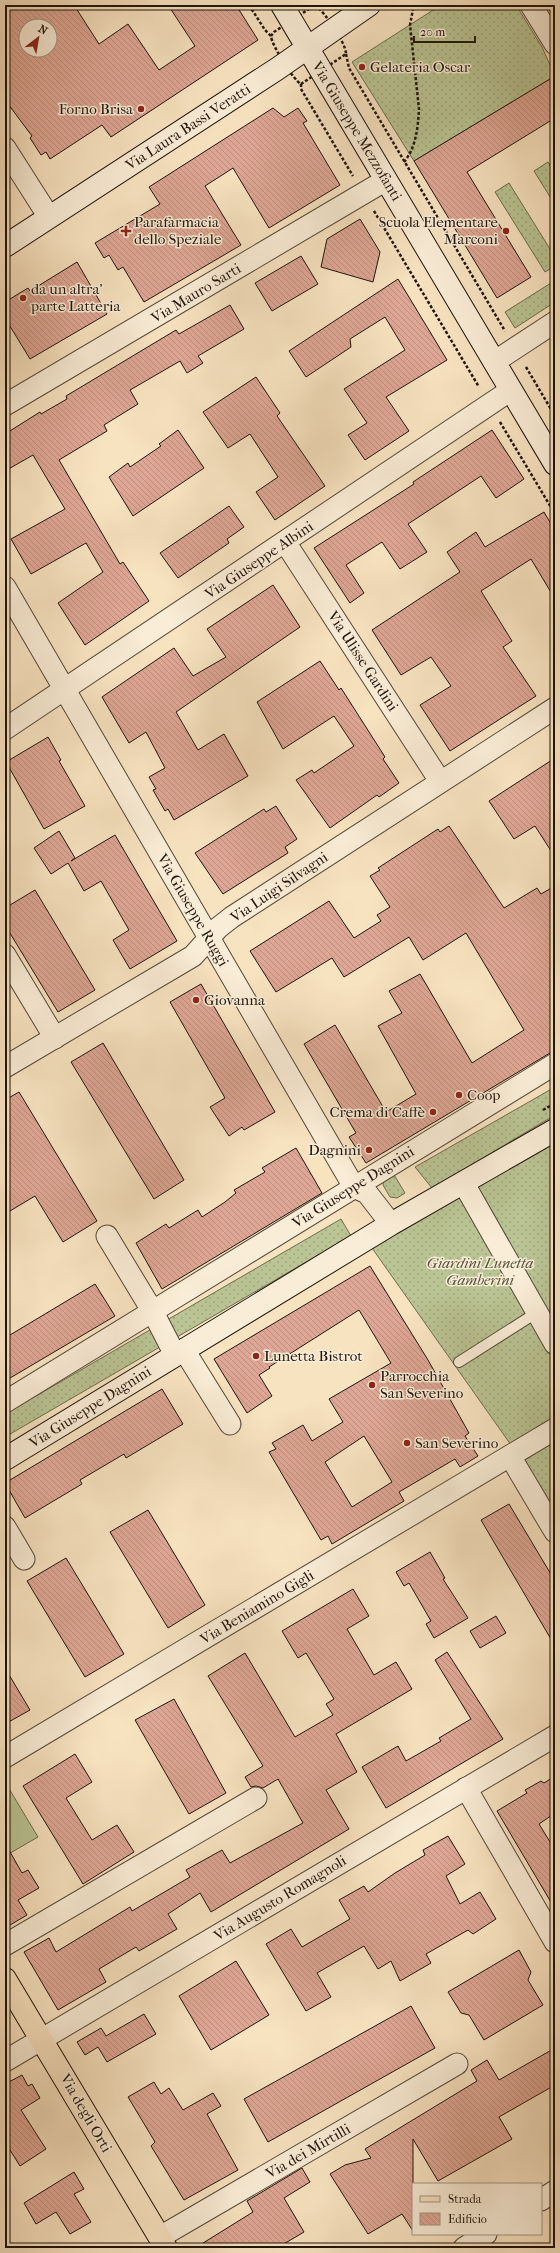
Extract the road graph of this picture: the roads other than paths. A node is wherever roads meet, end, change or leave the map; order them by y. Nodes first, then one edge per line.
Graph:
1 (282, 5) edge
2 (369, 5) edge
3 (531, 5) edge
4 (555, 44) edge
5 (308, 47) junction
6 (5, 148) edge
7 (386, 180) junction
8 (49, 217) junction
9 (5, 246) edge
10 (555, 322) edge
11 (494, 362) junction
12 (511, 390) junction
13 (5, 405) edge
14 (555, 464) edge
15 (285, 542) junction
16 (5, 587) edge
17 (65, 690) junction
18 (555, 708) edge
19 (5, 728) edge
20 (440, 780) junction
21 (209, 938) junction
22 (5, 956) edge
23 (55, 1038) junction
24 (555, 1064) edge
25 (5, 1067) edge
26 (555, 1130) edge
27 (464, 1184) junction
28 (354, 1187) junction
29 (391, 1224) junction
30 (107, 1236) dead end
31 (153, 1312) junction
32 (536, 1313) junction
33 (555, 1344) edge
34 (179, 1352) junction
35 (459, 1362) dead end
36 (5, 1402) edge
37 (230, 1424) dead end
38 (555, 1429) edge
39 (510, 1456) junction
40 (5, 1459) edge
41 (5, 1527) edge
42 (555, 1532) edge
43 (24, 1559) dead end
44 (555, 1736) edge
45 (5, 1757) edge
46 (466, 1788) junction
47 (256, 1798) dead end
48 (555, 1942) edge
49 (5, 1945) edge
50 (5, 1979) edge
51 (42, 2040) junction
52 (5, 2061) edge
53 (457, 2064) dead end
54 (555, 2191) edge
55 (542, 2199) edge
56 (484, 2235) edge
57 (163, 2243) edge
58 (464, 2248) edge

1 - 5 street, Via Giuseppe Mezzofanti
2 - 5 street, Via Laura Bassi Veratti
3 - 4 street
5 - 7 street, Via Giuseppe Mezzofanti
5 - 8 street, Via Laura Bassi Veratti
6 - 8 street
7 - 11 street, Via Giuseppe Mezzofanti
7 - 13 street, Via Mauro Sarti
8 - 9 street, Via Laura Bassi Veratti
10 - 11 street
11 - 12 street, Via Giuseppe Mezzofanti
12 - 14 street, Via Giuseppe Mezzofanti
12 - 15 street, Via Giuseppe Albini
15 - 17 street, Via Giuseppe Albini
15 - 20 street, Via Ulisse Gardini
16 - 17 street, Via Giuseppe Ruggi
17 - 19 street, Via Giuseppe Albini
17 - 21 street, Via Giuseppe Ruggi
18 - 20 street, Via Luigi Silvagni
20 - 21 street, Via Luigi Silvagni
21 - 23 street, Via Luigi Silvagni
21 - 28 street, Via Giuseppe Ruggi
22 - 23 street
23 - 25 street, Via Luigi Silvagni
24 - 28 street, Via Giuseppe Dagnini
26 - 27 street, Via Giuseppe Dagnini
27 - 29 street, Via Giuseppe Dagnini
27 - 32 street
28 - 29 street, Via Giuseppe Ruggi
28 - 31 street, Via Giuseppe Dagnini
29 - 34 street, Via Giuseppe Dagnini
30 - 31 street
31 - 34 street
31 - 36 street, Via Giuseppe Dagnini
32 - 33 street
32 - 35 lane
34 - 37 street
34 - 40 street, Via Giuseppe Dagnini
38 - 39 street, Via Beniamino Gigli
39 - 42 street
39 - 45 street, Via Beniamino Gigli
41 - 43 street
44 - 46 street, Via Augusto Romagnoli
46 - 48 street
46 - 51 street, Via Augusto Romagnoli
47 - 49 street
50 - 51 main road, Via degli Orti
51 - 52 street, Via Augusto Romagnoli
51 - 57 main road, Via degli Orti
53 - 57 street, Via dei Mirtilli
54 - 55 street
56 - 58 street

